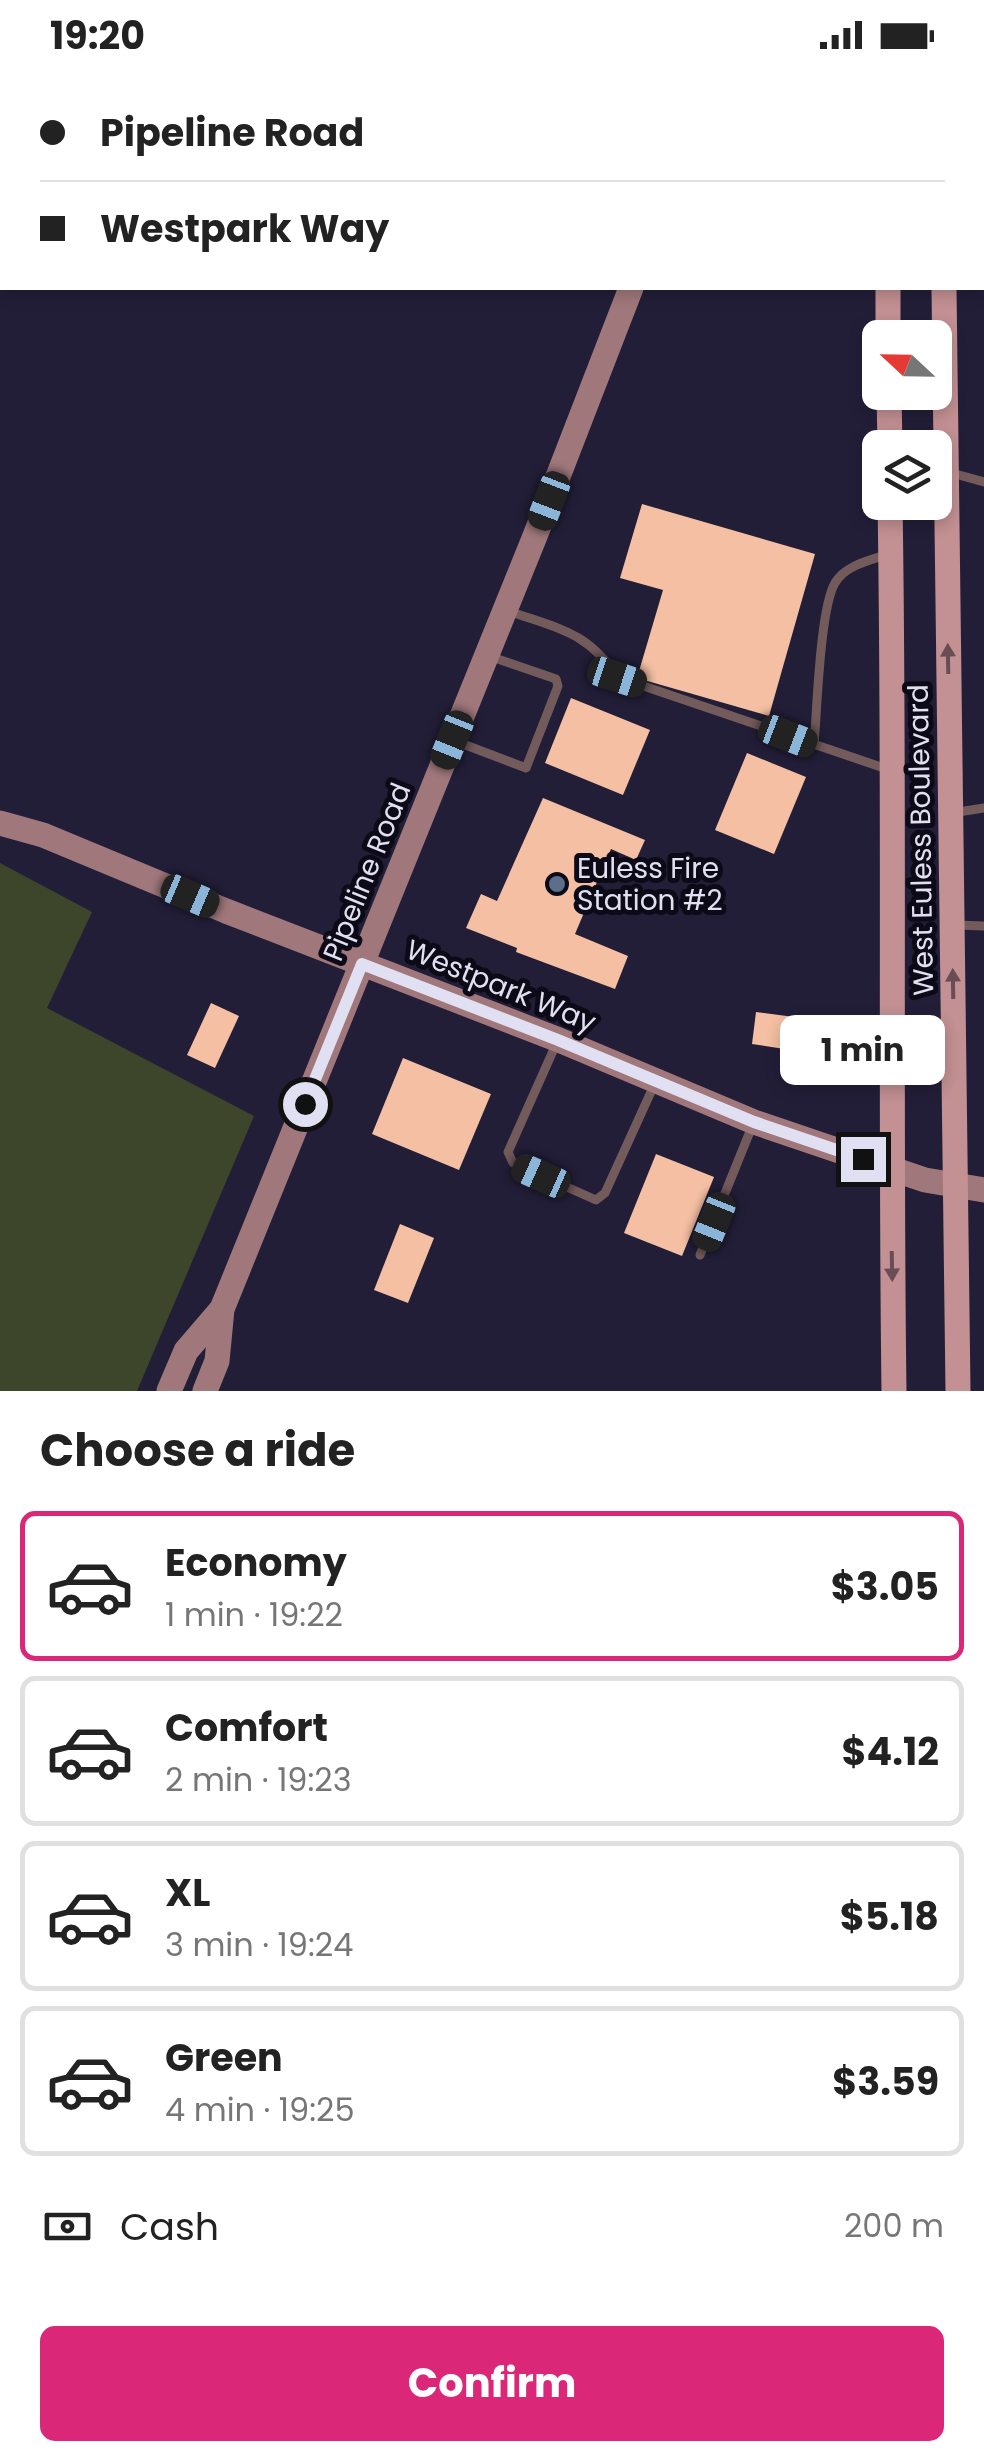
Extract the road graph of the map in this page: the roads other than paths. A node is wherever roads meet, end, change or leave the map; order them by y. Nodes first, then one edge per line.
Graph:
1 (630, 290) edge
2 (888, 290) edge
3 (944, 290) edge
4 (888, 320) edge
5 (941, 430) edge
6 (952, 473) edge
7 (984, 482) edge
8 (890, 520) edge
9 (942, 520) edge
10 (891, 553) junction
11 (505, 610) junction
12 (487, 656) junction
13 (452, 740) junction
14 (814, 745) junction
15 (894, 771) junction
16 (984, 808) edge
17 (952, 813) junction
18 (0, 823) edge
19 (953, 924) junction
20 (984, 926) edge
21 (362, 964) junction
22 (558, 1040) junction
23 (655, 1082) junction
24 (754, 1122) junction
25 (892, 1168) junction
26 (956, 1187) junction
27 (984, 1190) edge
28 (700, 1255) dead end
29 (222, 1310) junction
30 (169, 1391) edge
31 (205, 1391) edge
32 (894, 1391) edge
33 (958, 1391) edge

1 - 11 main road, Pipeline Road
2 - 4 main road
3 - 5 main road, West Euless Boulevard
6 - 7 lane
8 - 10 main road, West Euless Boulevard
17 -> 9 main road, West Euless Boulevard
10 - 14 lane
10 - 15 main road, West Euless Boulevard
11 - 12 main road, Pipeline Road
11 - 14 lane
12 - 13 main road, Pipeline Road
12 - 13 lane
13 - 21 main road, Pipeline Road
14 - 15 lane
15 - 25 main road, West Euless Boulevard
16 - 17 lane
17 - 19 main road, West Euless Boulevard
18 - 21 main road, Westpark Way
19 - 20 lane
26 -> 19 main road, West Euless Boulevard
21 - 22 main road, Westpark Way
21 - 29 main road, Pipeline Road
22 - 23 main road, Westpark Way
22 - 23 lane
23 - 24 main road, Westpark Way
24 - 25 main road, Westpark Way
24 - 28 lane
25 - 26 main road, Westpark Way
25 -> 32 main road, West Euless Boulevard
26 - 27 main road, Westpark Way
26 - 33 main road, West Euless Boulevard
29 - 30 main road, Pipeline Road
29 - 31 main road, Pipeline Road

